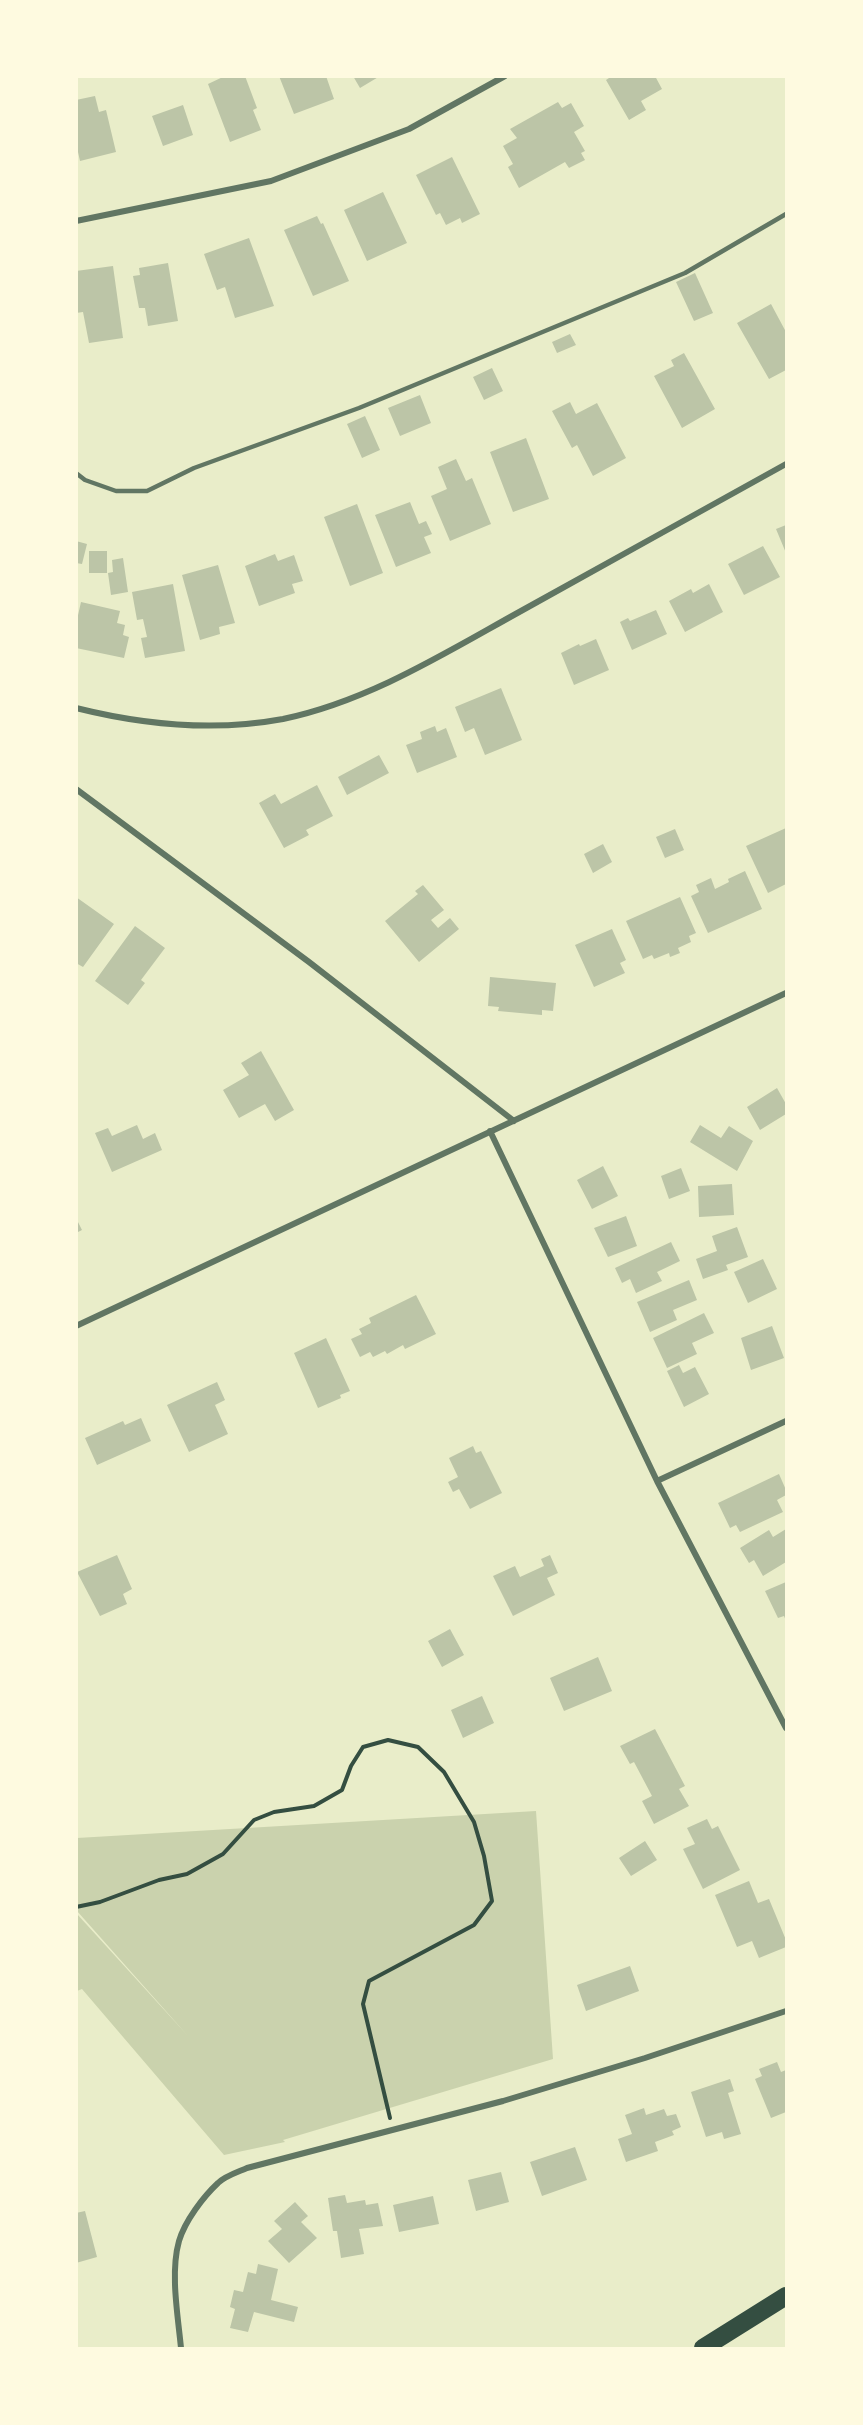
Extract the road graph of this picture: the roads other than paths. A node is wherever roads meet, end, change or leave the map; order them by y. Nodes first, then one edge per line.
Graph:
1 (505, 76) edge
2 (786, 214) edge
3 (76, 221) edge
4 (786, 464) edge
5 (76, 473) edge
6 (76, 708) edge
7 (76, 789) edge
8 (786, 993) edge
9 (514, 1121) junction
10 (490, 1131) junction
11 (76, 1326) edge
12 (786, 1421) edge
13 (657, 1481) junction
14 (786, 1728) edge
15 (786, 2011) edge
16 (786, 2296) edge
17 (181, 2349) edge
18 (703, 2349) edge

1 - 3 street
2 - 5 lane
4 - 6 street
7 - 9 street
8 - 9 street
9 - 10 street
10 - 11 street
10 - 13 street
12 - 13 street
13 - 14 street
15 - 17 street
16 - 18 highway

